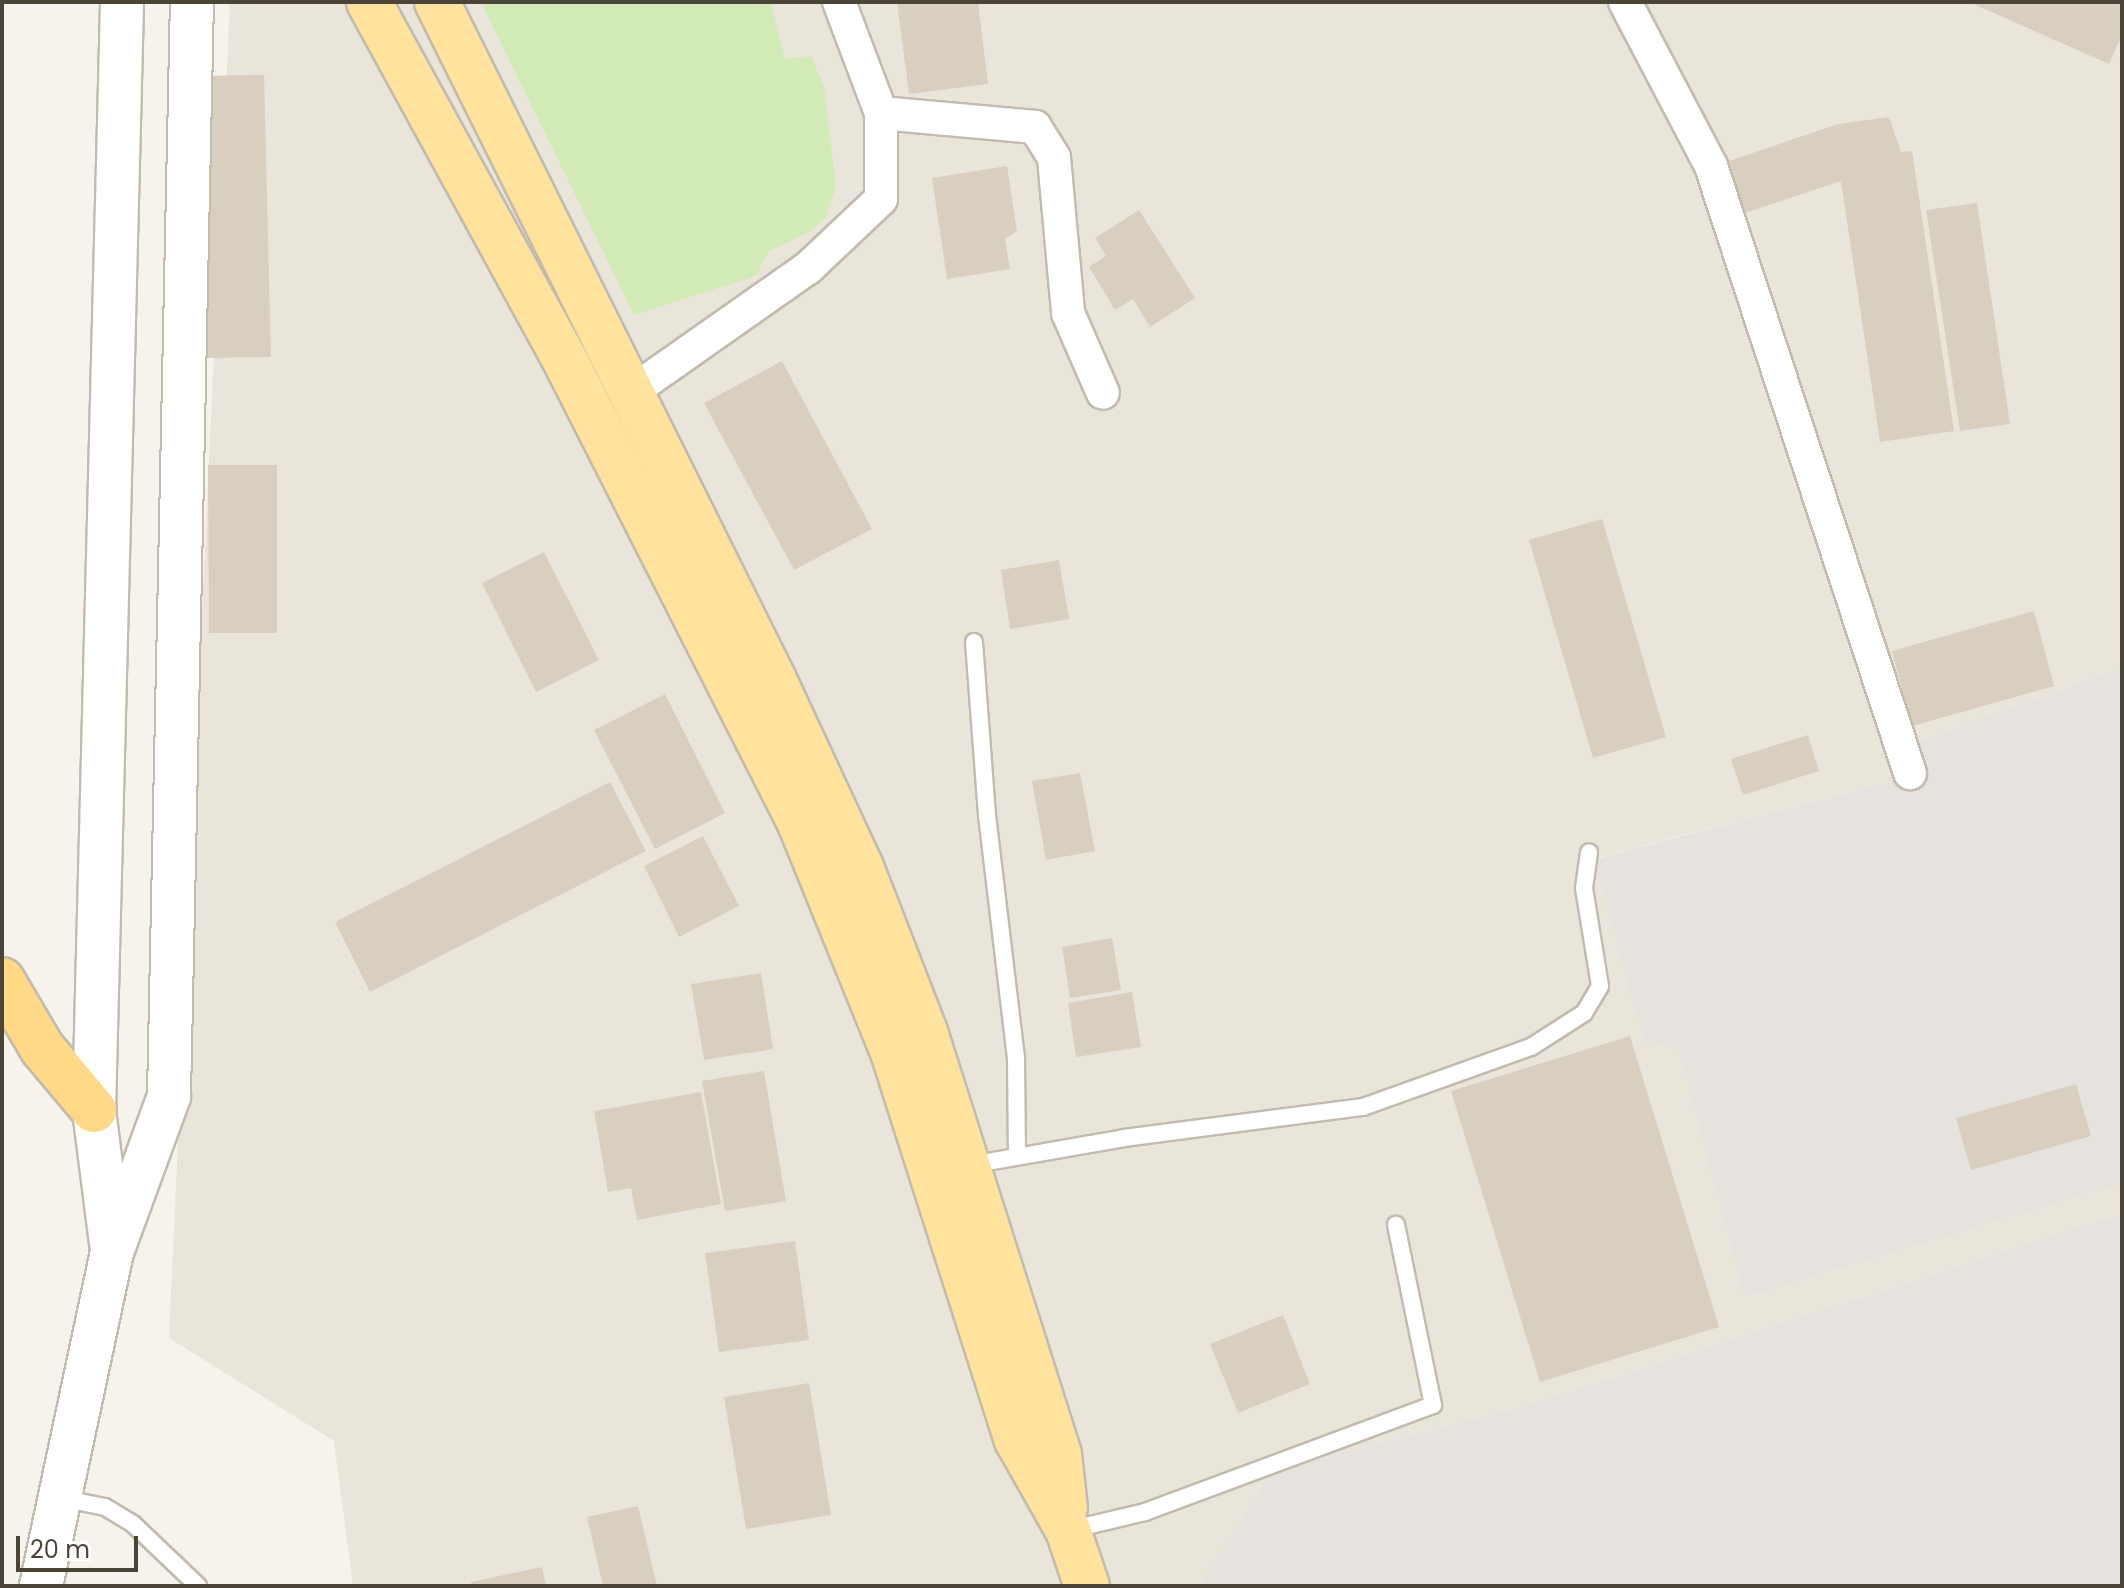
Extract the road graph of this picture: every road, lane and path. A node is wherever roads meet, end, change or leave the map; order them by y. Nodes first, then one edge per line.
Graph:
1 (122, 2) edge
2 (192, 2) edge
3 (370, 2) edge
4 (437, 2) edge
5 (839, 2) edge
6 (1625, 2) edge
7 (881, 113) junction
8 (630, 393) junction
9 (1103, 393) dead end
10 (974, 642) dead end
11 (1910, 773) dead end
12 (1589, 852) dead end
13 (2, 980) edge
14 (94, 1110) junction
15 (1017, 1157) junction
16 (965, 1166) junction
17 (1396, 1225) dead end
18 (112, 1252) junction
19 (60, 1498) junction
20 (1068, 1530) junction
21 (41, 1586) edge
22 (198, 1586) edge
23 (1087, 1586) edge

1 - 14 street
2 - 18 street
3 - 20 main road
4 - 8 main road
5 - 7 street
6 - 11 street
7 - 8 street
7 - 9 street
8 - 16 main road
10 - 15 lane
12 - 15 lane
13 - 14 highway
14 - 18 street
15 - 16 lane
16 - 20 main road
17 - 20 lane
18 - 19 street
19 - 21 street
19 - 22 lane
20 - 23 main road

